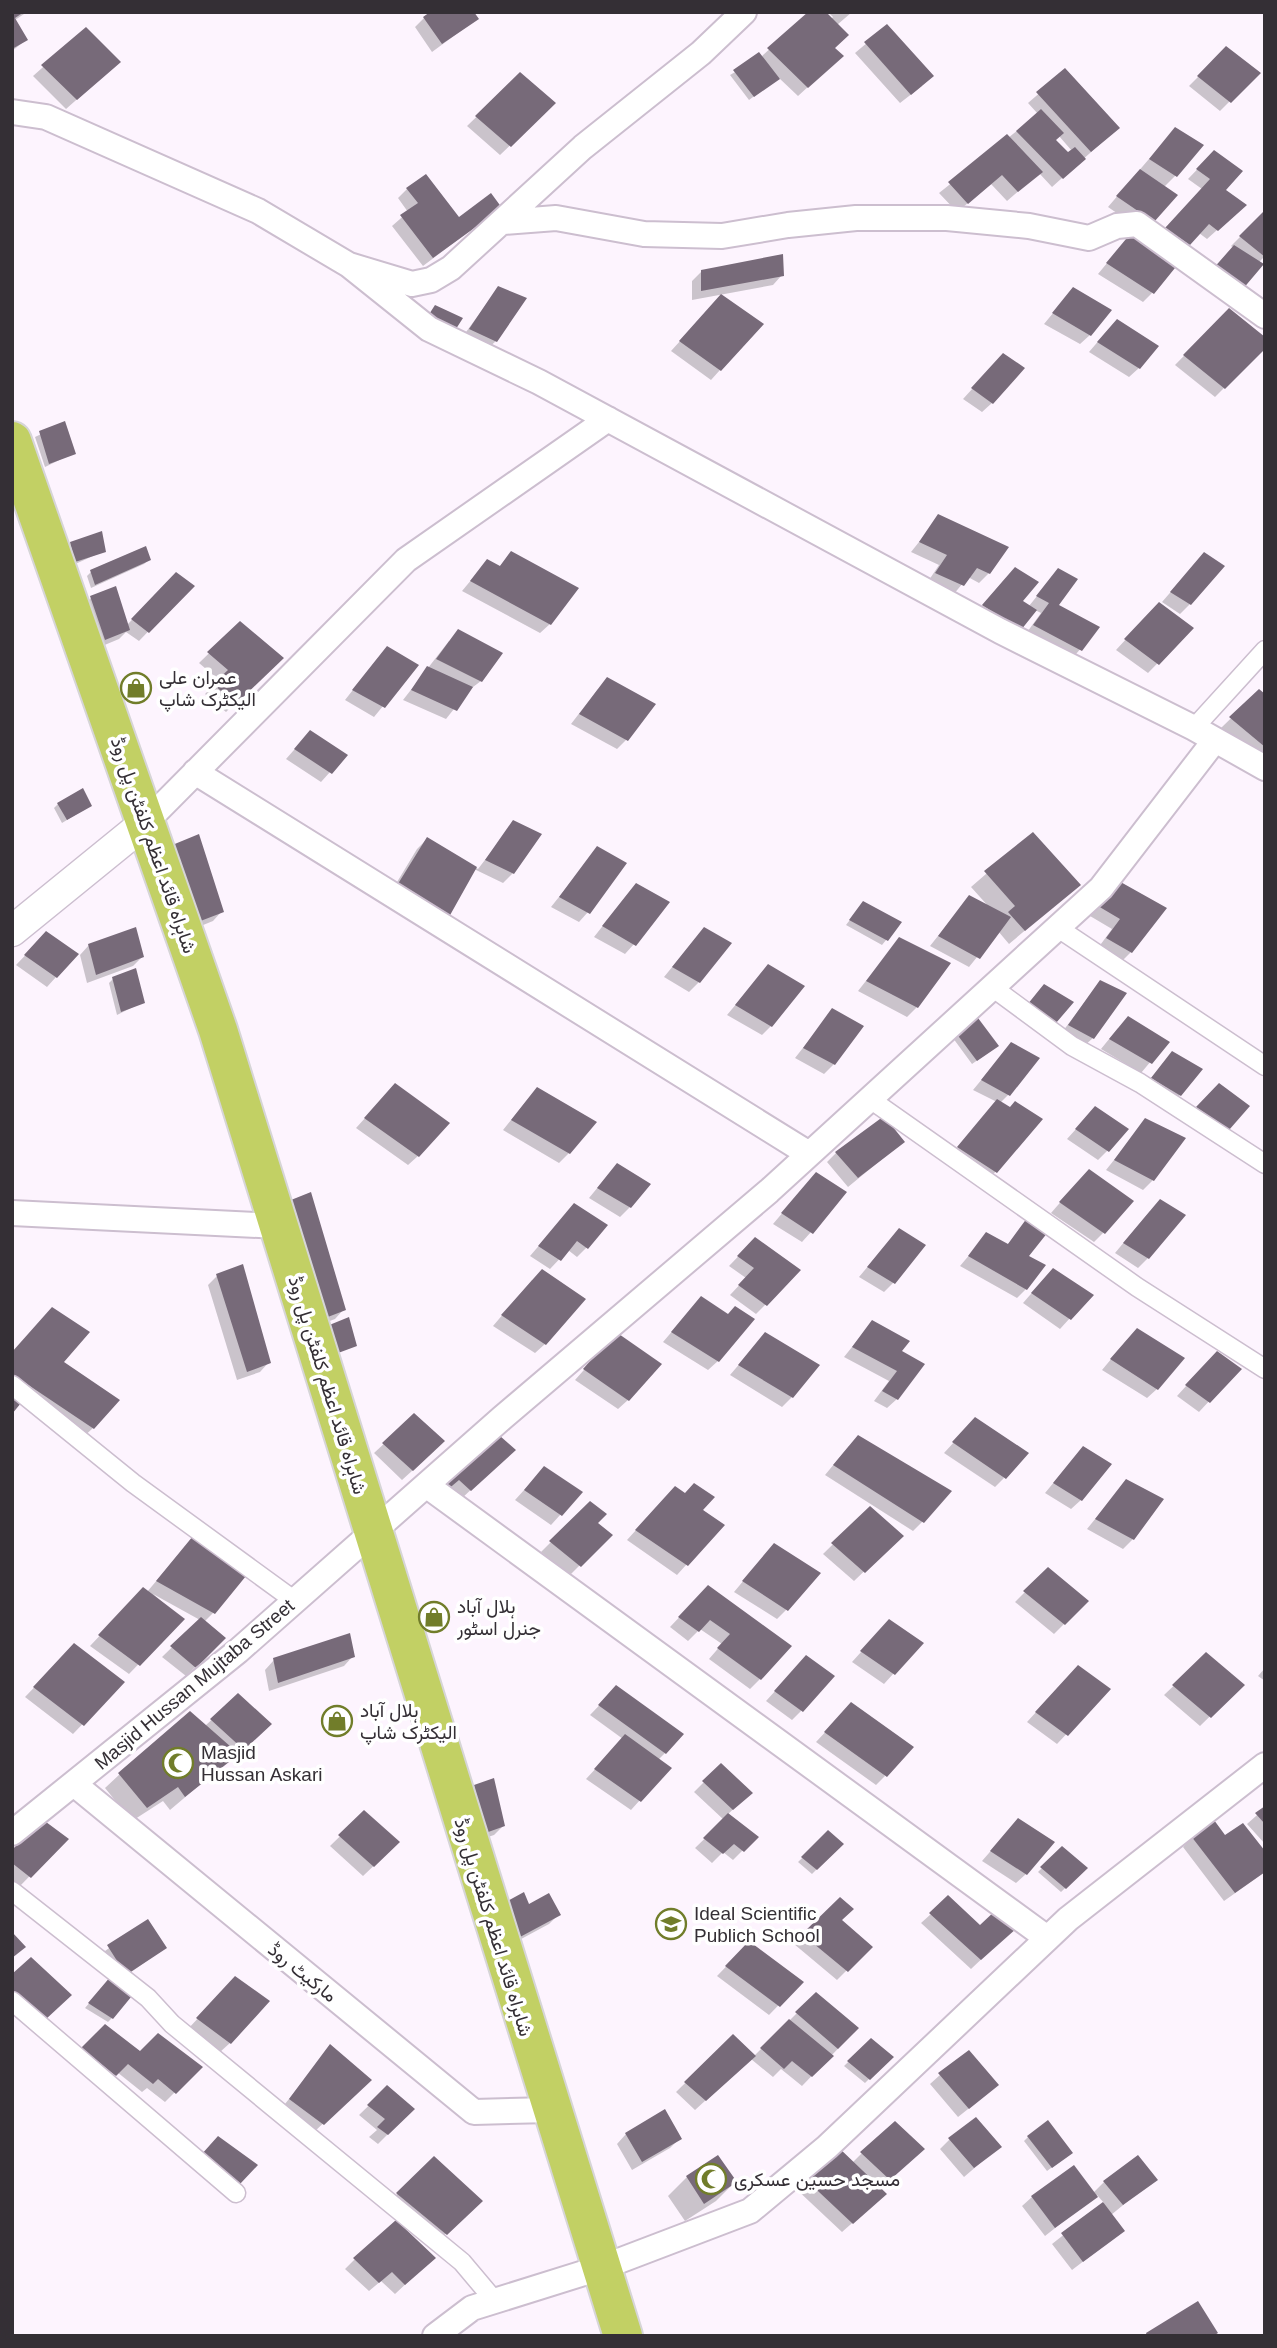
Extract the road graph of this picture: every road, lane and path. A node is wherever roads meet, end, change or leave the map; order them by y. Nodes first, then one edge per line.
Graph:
1 (744, 12) edge
2 (12, 112) edge
3 (504, 222) junction
4 (349, 265) junction
5 (1265, 316) edge
6 (608, 419) junction
7 (12, 441) edge
8 (1265, 650) edge
9 (1205, 734) junction
10 (1265, 768) edge
11 (195, 772) junction
12 (146, 822) junction
13 (1058, 928) junction
14 (12, 931) edge
15 (992, 987) junction
16 (1265, 1066) edge
17 (870, 1099) junction
18 (809, 1154) junction
19 (1265, 1164) edge
20 (12, 1213) edge
21 (278, 1226) junction
22 (1265, 1369) edge
23 (12, 1385) edge
24 (426, 1485) junction
25 (373, 1532) junction
26 (295, 1601) junction
27 (1265, 1765) edge
28 (74, 1784) junction
29 (12, 1833) edge
30 (12, 1891) edge
31 (1047, 1938) junction
32 (12, 2001) edge
33 (551, 2109) junction
34 (236, 2193) dead end
35 (603, 2267) junction
36 (494, 2300) junction
37 (435, 2336) edge
38 (623, 2336) edge

1 - 3 street
2 - 4 street
3 - 4 street
3 - 5 street
4 - 6 street
6 - 9 street
6 - 11 street
7 - 12 highway, شاہراہ قائد اعظم کلفٹن پل روڈ
8 - 9 street
9 - 10 street
9 - 13 street, Masjid Hussan Mujtaba Street
11 - 12 street
11 - 18 street
12 - 14 street
12 - 21 highway, شاہراہ قائد اعظم کلفٹن پل روڈ
13 - 15 street, Masjid Hussan Mujtaba Street
13 - 16 street
15 - 17 street, Masjid Hussan Mujtaba Street
15 - 19 street
17 - 18 street, Masjid Hussan Mujtaba Street
17 - 22 street
18 - 24 street, Masjid Hussan Mujtaba Street
20 - 21 street
21 - 25 highway, شاہراہ قائد اعظم کلفٹن پل روڈ
23 - 26 street
24 - 25 street, Masjid Hussan Mujtaba Street
24 - 31 street
25 - 26 street, Masjid Hussan Mujtaba Street
25 - 33 highway, شاہراہ قائد اعظم کلفٹن پل روڈ
26 - 28 street, Masjid Hussan Mujtaba Street
27 - 31 street
28 - 29 street, Masjid Hussan Mujtaba Street
28 - 33 street, مارکیٹ روڈ
30 - 36 street
31 - 35 street
32 - 34 street
33 - 35 highway, شاہراہ قائد اعظم کلفٹن پل روڈ
35 - 36 street
35 - 38 highway, شاہراہ قائد اعظم کلفٹن پل روڈ
36 - 37 street

